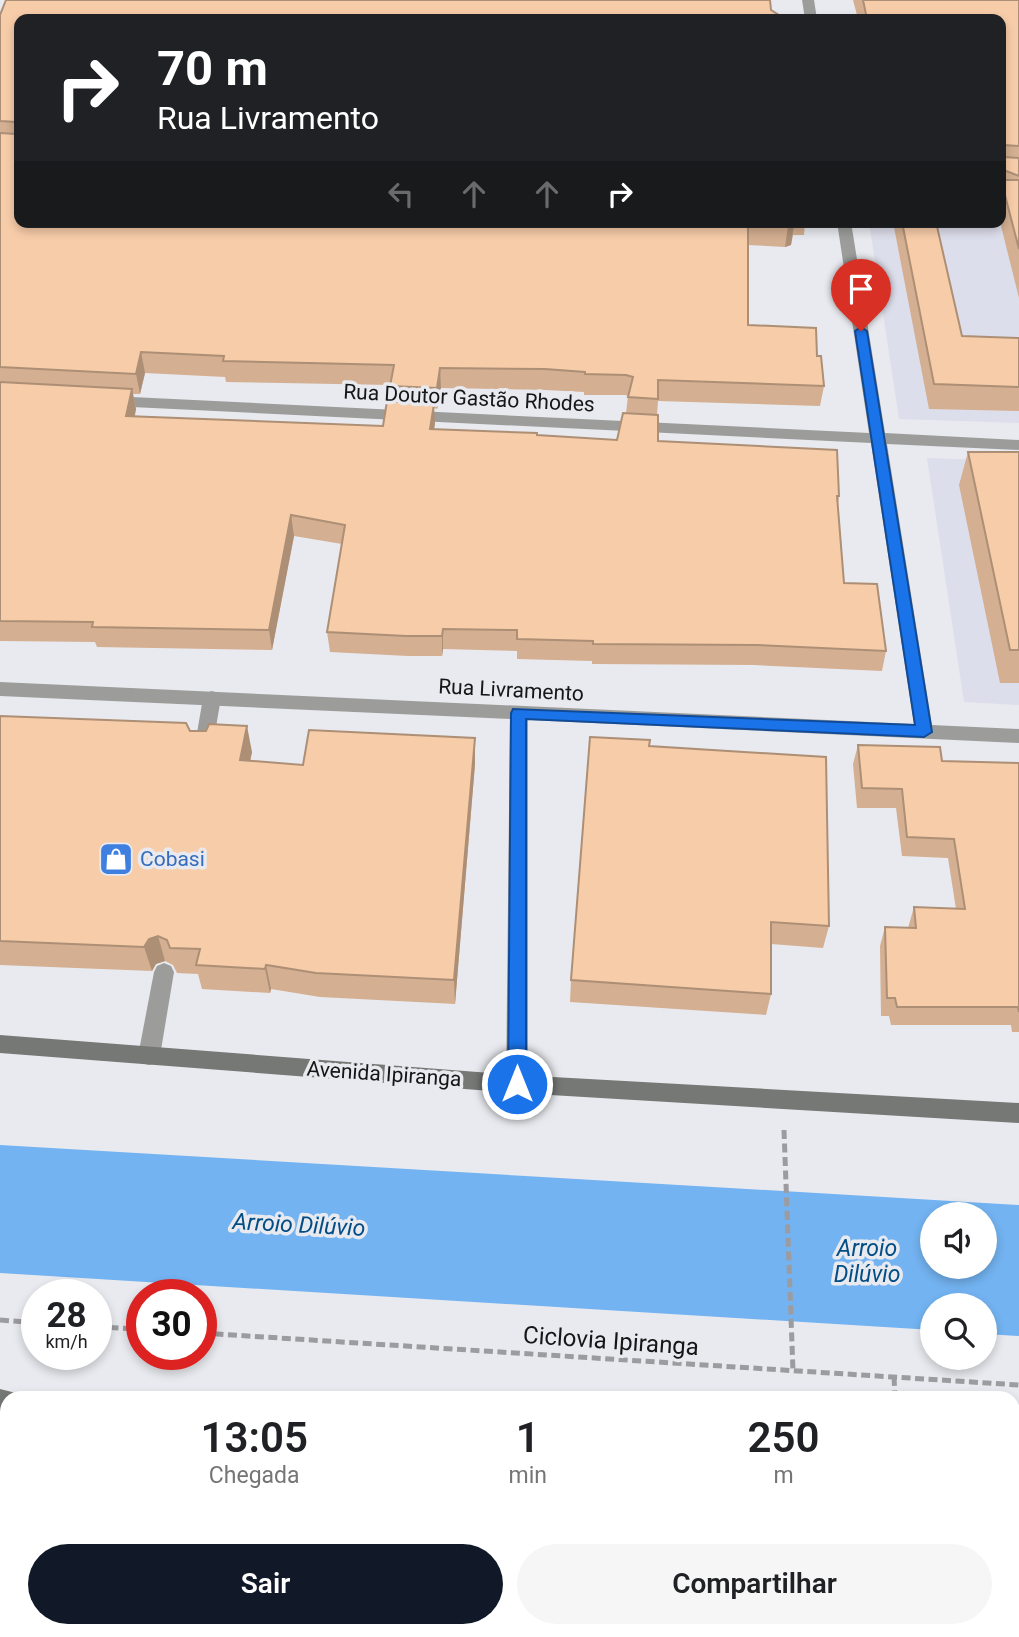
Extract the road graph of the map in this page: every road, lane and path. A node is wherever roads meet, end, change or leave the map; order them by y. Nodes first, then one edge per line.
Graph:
1 (845, 228) edge
2 (98, 400) edge
3 (878, 440) junction
4 (1019, 445) edge
5 (0, 689) edge
6 (212, 698) junction
7 (519, 713) junction
8 (924, 732) junction
9 (1019, 736) edge
10 (203, 750) edge
11 (164, 972) dead end
12 (0, 1044) edge
13 (149, 1056) junction
14 (517, 1084) junction
15 (783, 1100) junction
16 (1019, 1112) edge
17 (0, 1320) edge
18 (21, 1322) edge
19 (217, 1334) edge
20 (793, 1371) junction
21 (894, 1377) junction
22 (1019, 1385) edge
23 (895, 1391) edge

1 - 3 street
2 - 3 street, Rua Doutor Gastão Rhodes
3 - 4 street, Rua Doutor Gastão Rhodes
3 - 8 street
5 - 6 street, Rua Livramento
6 - 7 street, Rua Livramento
6 - 10 street
7 - 8 street, Rua Livramento
7 - 14 street
8 - 9 street, Rua Livramento
11 - 13 street
12 - 13 main road, Avenida Ipiranga
13 - 14 main road, Avenida Ipiranga
14 - 15 main road, Avenida Ipiranga
15 - 16 main road, Avenida Ipiranga
15 - 20 path
17 - 18 path
19 - 20 path, Ciclovia Ipiranga
20 - 21 path, Ciclovia Ipiranga
21 - 22 path, Ciclovia Ipiranga
21 - 23 path

